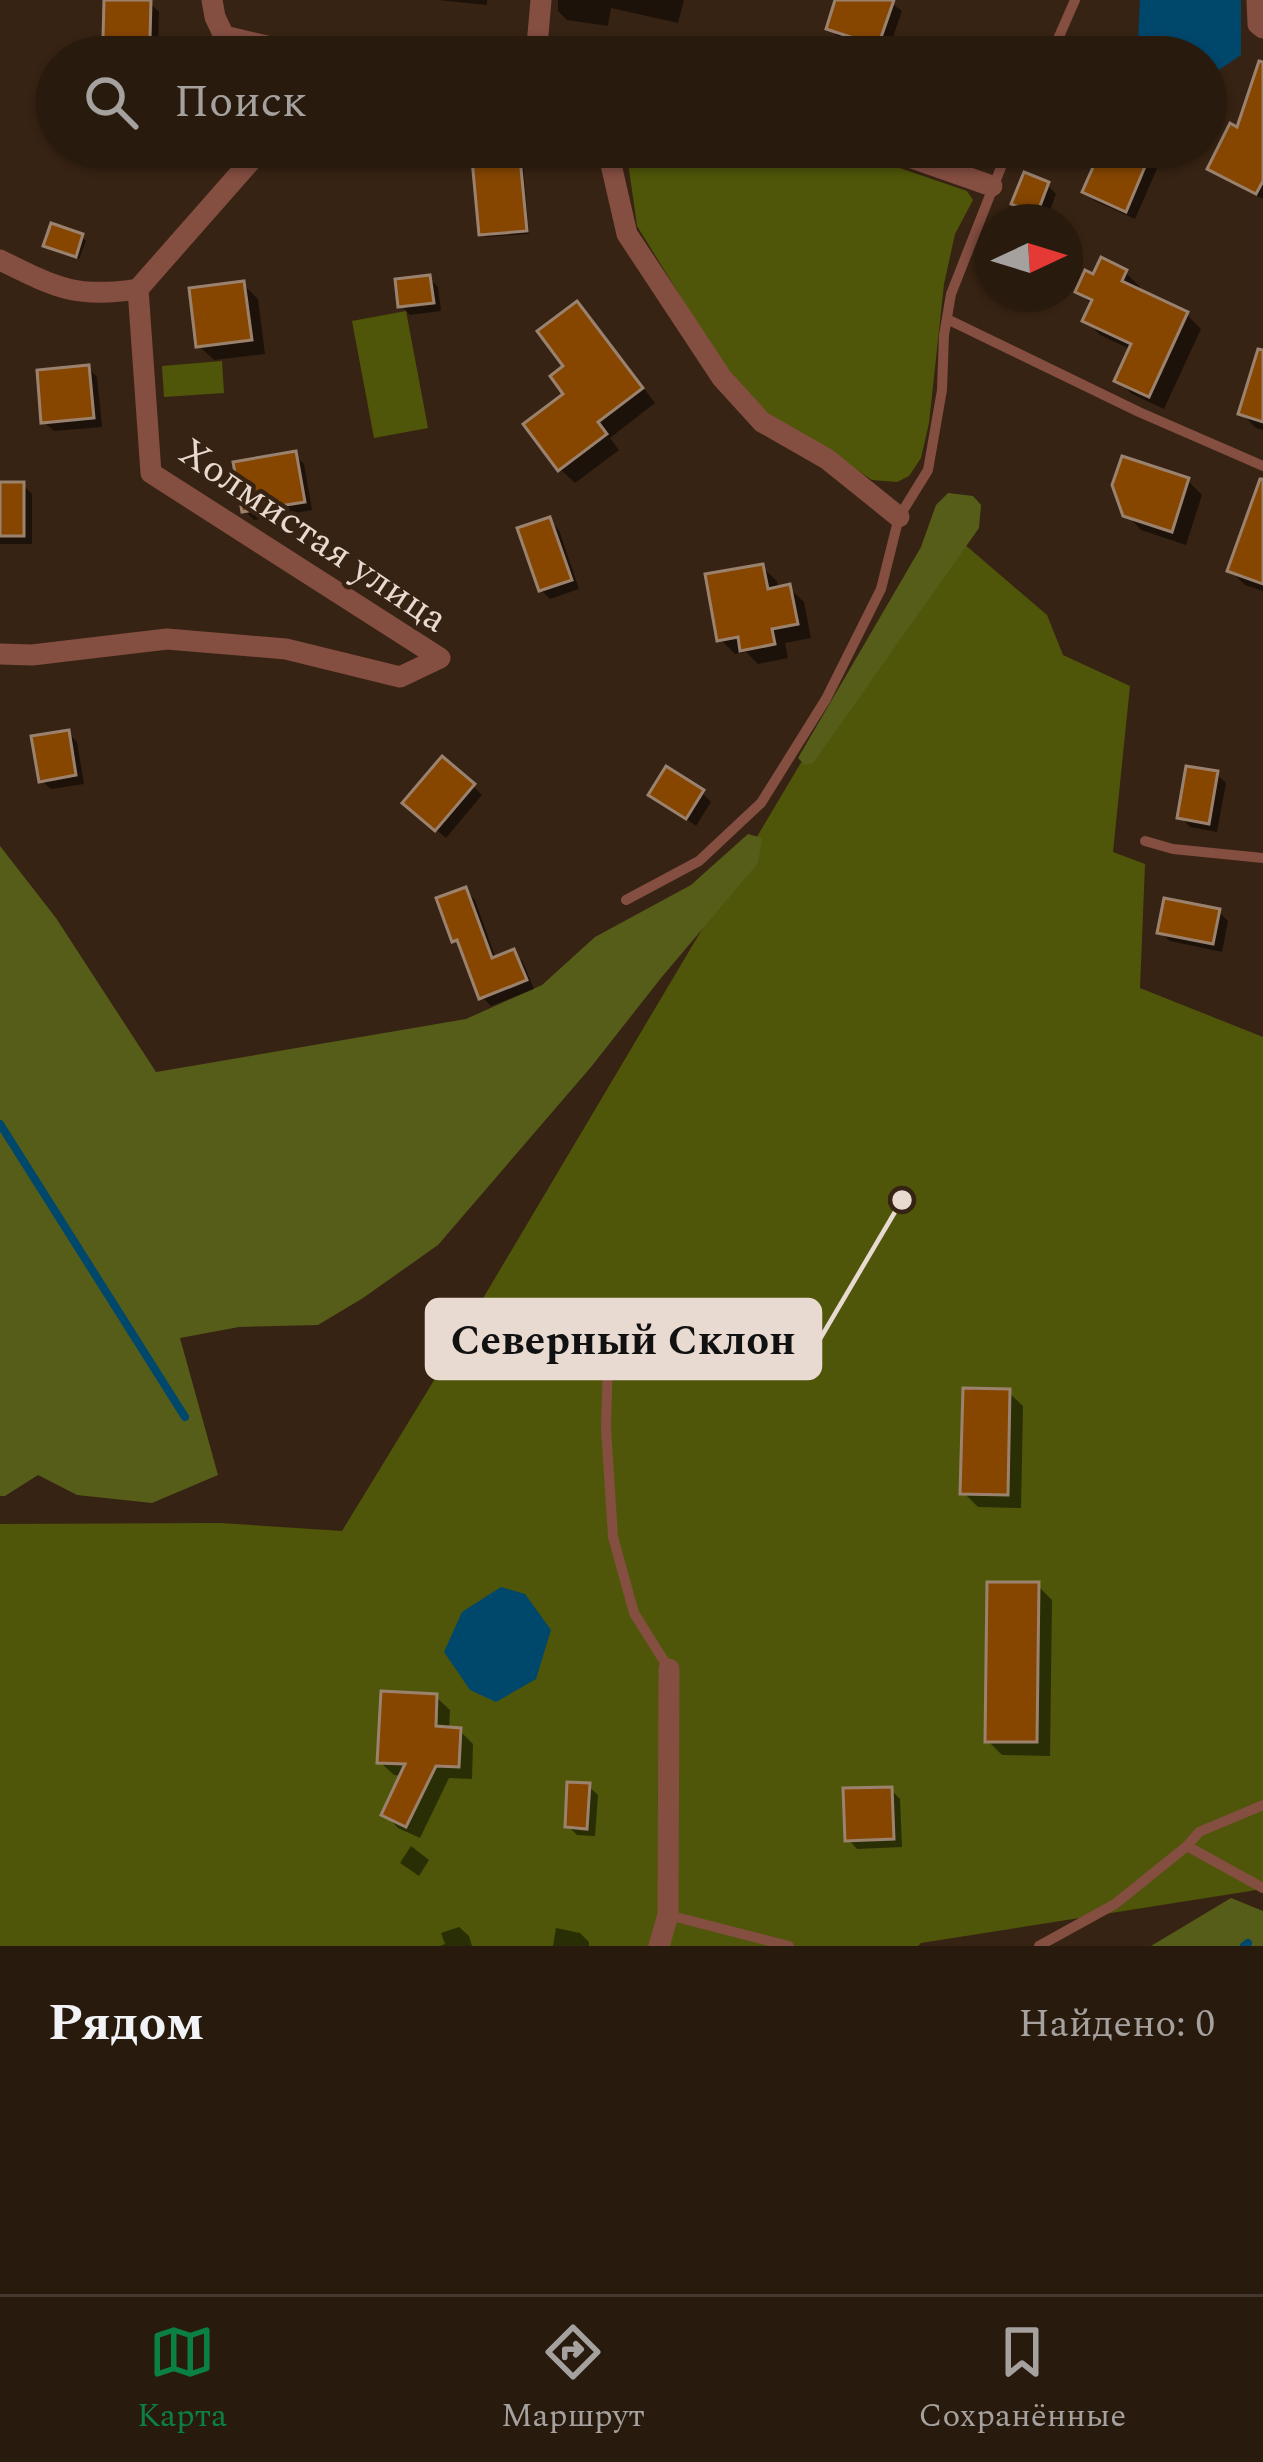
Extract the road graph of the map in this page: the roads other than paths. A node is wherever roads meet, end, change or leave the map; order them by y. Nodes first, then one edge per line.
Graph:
1 (212, 0) edge
2 (541, 0) edge
3 (1075, 0) edge
4 (1257, 0) edge
5 (1263, 28) edge
6 (224, 36) edge
7 (538, 36) edge
8 (1059, 36) edge
9 (245, 168) edge
10 (612, 168) edge
11 (941, 168) edge
12 (1000, 168) edge
13 (992, 186) junction
14 (0, 260) edge
15 (138, 289) junction
16 (947, 319) junction
17 (1263, 466) edge
18 (899, 517) junction
19 (0, 654) edge
20 (1145, 841) dead end
21 (1263, 858) edge
22 (626, 900) dead end
23 (609, 1324) dead end
24 (669, 1669) joint
25 (1263, 1805) edge
26 (1187, 1846) junction
27 (1263, 1888) edge
28 (668, 1915) junction
29 (659, 1946) edge
30 (789, 1946) edge
31 (1039, 1946) edge

1 - 6 street
2 - 7 street
3 - 8 lane
4 - 5 street
9 - 15 street
10 - 18 street
11 - 13 street
12 - 13 lane
13 - 16 lane
14 - 15 street
15 - 19 street, Холмистая улица
16 - 17 lane
16 - 18 lane
18 - 22 lane
20 - 21 lane
23 - 24 lane
24 - 28 street
25 - 26 lane
26 - 27 lane
26 - 31 lane
28 - 29 street
28 - 30 lane

